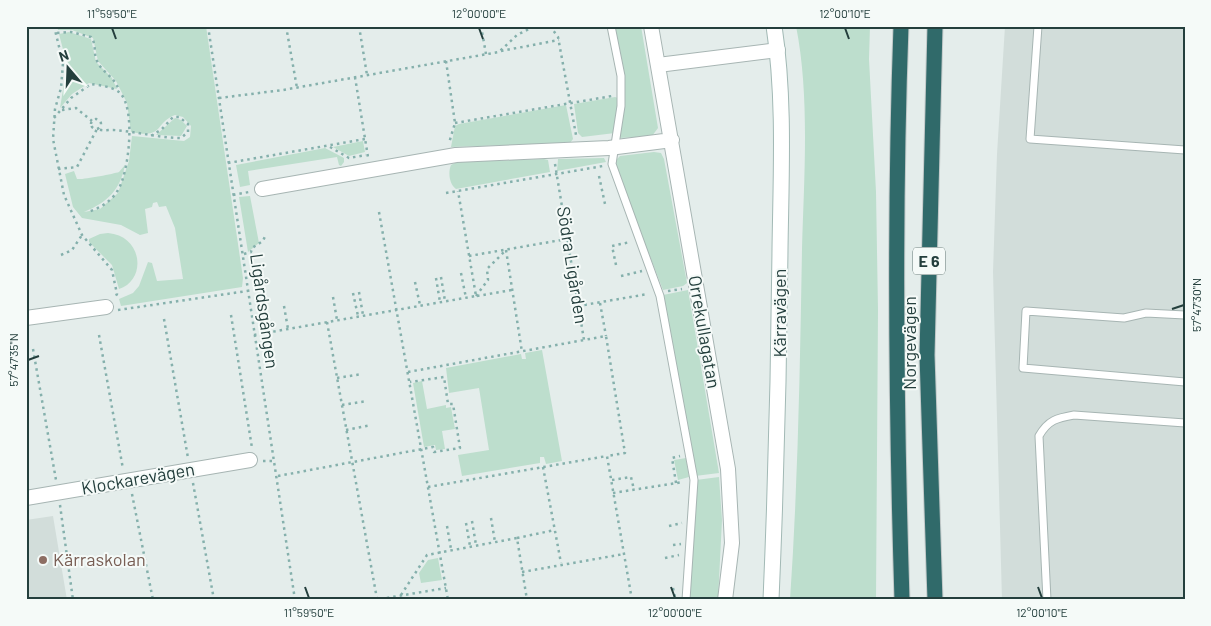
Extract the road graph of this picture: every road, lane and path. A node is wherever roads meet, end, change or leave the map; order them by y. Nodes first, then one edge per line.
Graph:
1 (32, 26) edge
2 (54, 26) edge
3 (208, 26) edge
4 (286, 26) edge
5 (359, 26) edge
6 (481, 26) edge
7 (535, 26) edge
8 (550, 26) edge
9 (611, 26) edge
10 (651, 26) edge
11 (774, 26) edge
12 (901, 26) edge
13 (935, 26) edge
14 (1038, 26) edge
15 (26, 29) edge
16 (57, 33) junction
17 (558, 40) junction
18 (778, 50) junction
19 (499, 52) junction
20 (486, 54) junction
21 (446, 61) junction
22 (658, 65) junction
23 (368, 75) junction
24 (355, 77) junction
25 (297, 88) junction
26 (119, 92) junction
27 (620, 94) junction
28 (219, 98) junction
29 (570, 102) junction
30 (60, 111) junction
31 (53, 119) junction
32 (92, 121) junction
33 (456, 122) junction
34 (97, 129) junction
35 (128, 133) junction
36 (151, 136) junction
37 (365, 139) junction
38 (576, 139) dead end
39 (672, 140) junction
40 (328, 146) junction
41 (616, 148) junction
42 (1185, 150) edge
43 (368, 155) junction
44 (552, 156) dead end
45 (445, 157) junction
46 (228, 163) junction
47 (612, 164) junction
48 (58, 169) junction
49 (370, 170) junction
50 (557, 173) junction
51 (599, 176) dead end
52 (262, 189) dead end
53 (458, 191) junction
54 (446, 193) dead end
55 (605, 204) dead end
56 (87, 212) dead end
57 (379, 212) dead end
58 (266, 234) dead end
59 (82, 235) junction
60 (567, 239) junction
61 (640, 240) junction
62 (506, 250) junction
63 (61, 254) dead end
64 (244, 254) junction
65 (469, 256) junction
66 (616, 265) dead end
67 (650, 269) junction
68 (461, 274) dead end
69 (621, 276) dead end
70 (441, 277) dead end
71 (436, 278) dead end
72 (415, 282) dead end
73 (696, 289) junction
74 (247, 290) junction
75 (512, 290) junction
76 (359, 292) dead end
77 (354, 293) dead end
78 (659, 293) junction
79 (476, 296) junction
80 (333, 297) dead end
81 (466, 298) junction
82 (440, 302) junction
83 (445, 302) junction
84 (600, 302) junction
85 (106, 306) junction
86 (284, 306) dead end
87 (420, 306) junction
88 (578, 306) junction
89 (398, 310) junction
90 (231, 315) dead end
91 (1185, 315) edge
92 (358, 316) junction
93 (364, 316) junction
94 (26, 318) edge
95 (164, 319) dead end
96 (337, 320) junction
97 (327, 322) junction
98 (288, 329) junction
99 (99, 335) dead end
100 (254, 335) junction
101 (606, 336) junction
102 (584, 340) junction
103 (33, 349) dead end
104 (522, 352) junction
105 (408, 372) junction
106 (362, 374) dead end
107 (337, 378) junction
108 (410, 382) junction
109 (1185, 382) edge
110 (367, 401) dead end
111 (342, 405) junction
112 (1185, 423) edge
113 (371, 425) dead end
114 (346, 430) junction
115 (422, 449) junction
116 (689, 455) junction
117 (607, 456) junction
118 (250, 460) joint
119 (352, 462) junction
120 (543, 467) junction
121 (190, 470) junction
122 (278, 476) junction
123 (128, 480) junction
124 (694, 480) junction
125 (611, 481) junction
126 (676, 483) junction
127 (428, 487) junction
128 (634, 490) junction
129 (58, 492) junction
130 (613, 493) junction
131 (26, 498) edge
132 (491, 518) dead end
133 (472, 521) dead end
134 (466, 522) dead end
135 (447, 526) dead end
136 (555, 530) junction
137 (518, 538) junction
138 (495, 542) junction
139 (477, 545) junction
140 (470, 546) junction
141 (451, 550) junction
142 (440, 551) junction
143 (624, 554) junction
144 (561, 564) junction
145 (522, 572) junction
146 (446, 588) junction
147 (673, 588) dead end
148 (401, 595) junction
149 (295, 599) edge
150 (375, 599) edge
151 (74, 600) edge
152 (152, 600) edge
153 (214, 600) edge
154 (290, 600) edge
155 (448, 600) edge
156 (527, 600) edge
157 (632, 600) edge
158 (675, 600) edge
159 (686, 600) edge
160 (725, 600) edge
161 (771, 600) edge
162 (902, 600) edge
163 (935, 600) edge
164 (1047, 600) edge

1 - 15 path
2 - 16 path
3 - 28 path, Ligårdsgången
4 - 25 path
5 - 23 path
6 - 20 path
7 - 19 path
8 - 17 path
9 - 27 lane
10 - 22 street, Orrekullagatan
11 - 18 street, Kärravägen
12 - 162 highway, Norgevägen / E 6
13 - 163 highway, Norgevägen / E 6
14 - 42 lane
16 - 26 path
16 - 31 path
17 - 19 path
17 - 29 path
18 - 22 street
18 - 161 street, Kärravägen
19 - 20 path
20 - 21 path
21 - 23 path
21 - 33 path
22 - 39 street, Orrekullagatan
23 - 24 path
24 - 25 path
24 - 37 path
25 - 28 path
26 - 30 path
26 - 35 path
27 - 29 path
27 - 41 lane
28 - 46 path, Ligårdsgången
29 - 33 path
29 - 38 path
30 - 31 path
30 - 32 path
31 - 48 path
32 - 34 path
32 - 34 path
33 - 45 path
34 - 35 path
34 - 48 path
35 - 36 path
35 - 56 path
36 - 36 path
37 - 40 path
37 - 43 path
39 - 41 street
39 - 73 street, Orrekullagatan
40 - 43 path
40 - 46 path
41 - 45 street
41 - 47 lane
43 - 49 path
44 - 50 path, Södra Ligården
45 - 49 street
46 - 64 path, Ligårdsgången
47 - 50 path
47 - 61 lane
48 - 59 path
49 - 52 street
50 - 53 path
50 - 60 path, Södra Ligården
51 - 55 path
53 - 54 path
53 - 65 path
57 - 89 path
58 - 64 path
59 - 63 path
59 - 85 path
60 - 62 path
60 - 88 path, Södra Ligården
61 - 66 path
61 - 67 lane
62 - 65 path
62 - 75 path
62 - 79 path
64 - 74 path, Ligårdsgången
65 - 79 path
67 - 69 path
67 - 78 lane
68 - 81 path
70 - 83 path
71 - 82 path
72 - 87 path
73 - 78 path
73 - 160 street, Orrekullagatan
74 - 85 path
74 - 100 path, Ligårdsgången
75 - 79 path
75 - 104 path
76 - 93 path
77 - 92 path
78 - 84 path
78 - 116 lane
79 - 81 path
80 - 96 path
81 - 83 path
82 - 83 path
82 - 87 path
84 - 88 path
84 - 101 path
85 - 94 street
86 - 98 path
87 - 89 path
88 - 102 path, Södra Ligården
89 - 93 path
89 - 105 path
90 - 118 path
91 - 109 lane
92 - 93 path
92 - 96 path
95 - 121 path
96 - 97 path
97 - 98 path
97 - 107 path
98 - 100 path
99 - 123 path
100 - 122 path, Ligårdsgången
101 - 102 path, Södra Ligården
101 - 117 path, Södra Ligården
102 - 104 path
103 - 129 path
104 - 105 path
105 - 108 path
106 - 107 path
107 - 111 path
108 - 115 path
108 - 115 path
110 - 111 path
111 - 114 path
112 - 164 lane
113 - 114 path
114 - 119 path
115 - 119 path
115 - 127 path
116 - 124 lane
116 - 126 path
117 - 120 path
117 - 125 path
118 - 121 street, Klockarevägen
119 - 122 path
119 - 150 path
120 - 127 path
120 - 136 path
121 - 123 street, Klockarevägen
121 - 153 path
122 - 149 path, Ligårdsgången
123 - 129 street, Klockarevägen
123 - 152 path
124 - 126 path
124 - 159 lane
125 - 128 path
125 - 130 path
126 - 128 path
127 - 142 path
128 - 130 path
129 - 131 street, Klockarevägen
129 - 151 path
130 - 143 path
132 - 138 path
133 - 139 path
134 - 140 path
135 - 141 path
136 - 137 path
136 - 144 path
137 - 138 path
137 - 145 path
138 - 139 path
139 - 140 path
140 - 141 path
141 - 142 path
142 - 146 path
142 - 148 path
143 - 144 path
143 - 157 path
144 - 145 path
145 - 156 path
146 - 148 path
146 - 155 path
147 - 158 path
148 - 150 path
149 - 154 path

